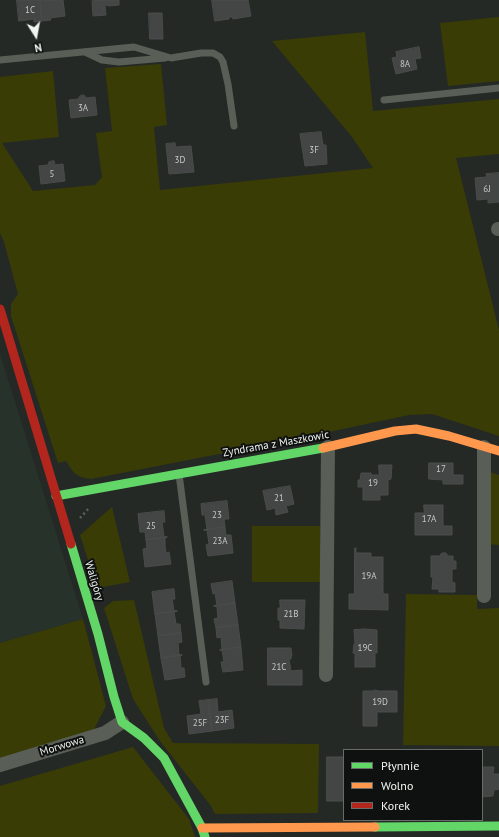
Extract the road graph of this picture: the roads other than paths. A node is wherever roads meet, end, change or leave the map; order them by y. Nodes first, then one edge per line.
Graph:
1 (84, 52) junction
2 (171, 58) junction
3 (0, 60) edge
4 (499, 88) edge
5 (384, 100) dead end
6 (234, 126) dead end
7 (0, 309) edge
8 (328, 447) junction
9 (484, 447) junction
10 (499, 451) edge
11 (179, 474) junction
12 (56, 496) junction
13 (484, 596) dead end
14 (326, 675) dead end
15 (206, 682) dead end
16 (122, 722) junction
17 (0, 765) edge
18 (499, 826) edge
19 (202, 828) junction
20 (205, 837) edge

1 - 2 lane
1 - 2 lane
1 - 3 lane
2 - 6 lane
4 - 5 lane
7 - 12 street, Waligóry
8 - 9 street, Zyndrama z Maszkowic
8 - 11 street, Zyndrama z Maszkowic
8 - 14 street
9 - 10 street, Zyndrama z Maszkowic
9 - 13 street
11 - 12 street, Zyndrama z Maszkowic
11 - 15 lane
12 - 16 street, Waligóry
16 - 17 street, Morwowa
16 - 19 street
18 - 19 street
19 - 20 street

